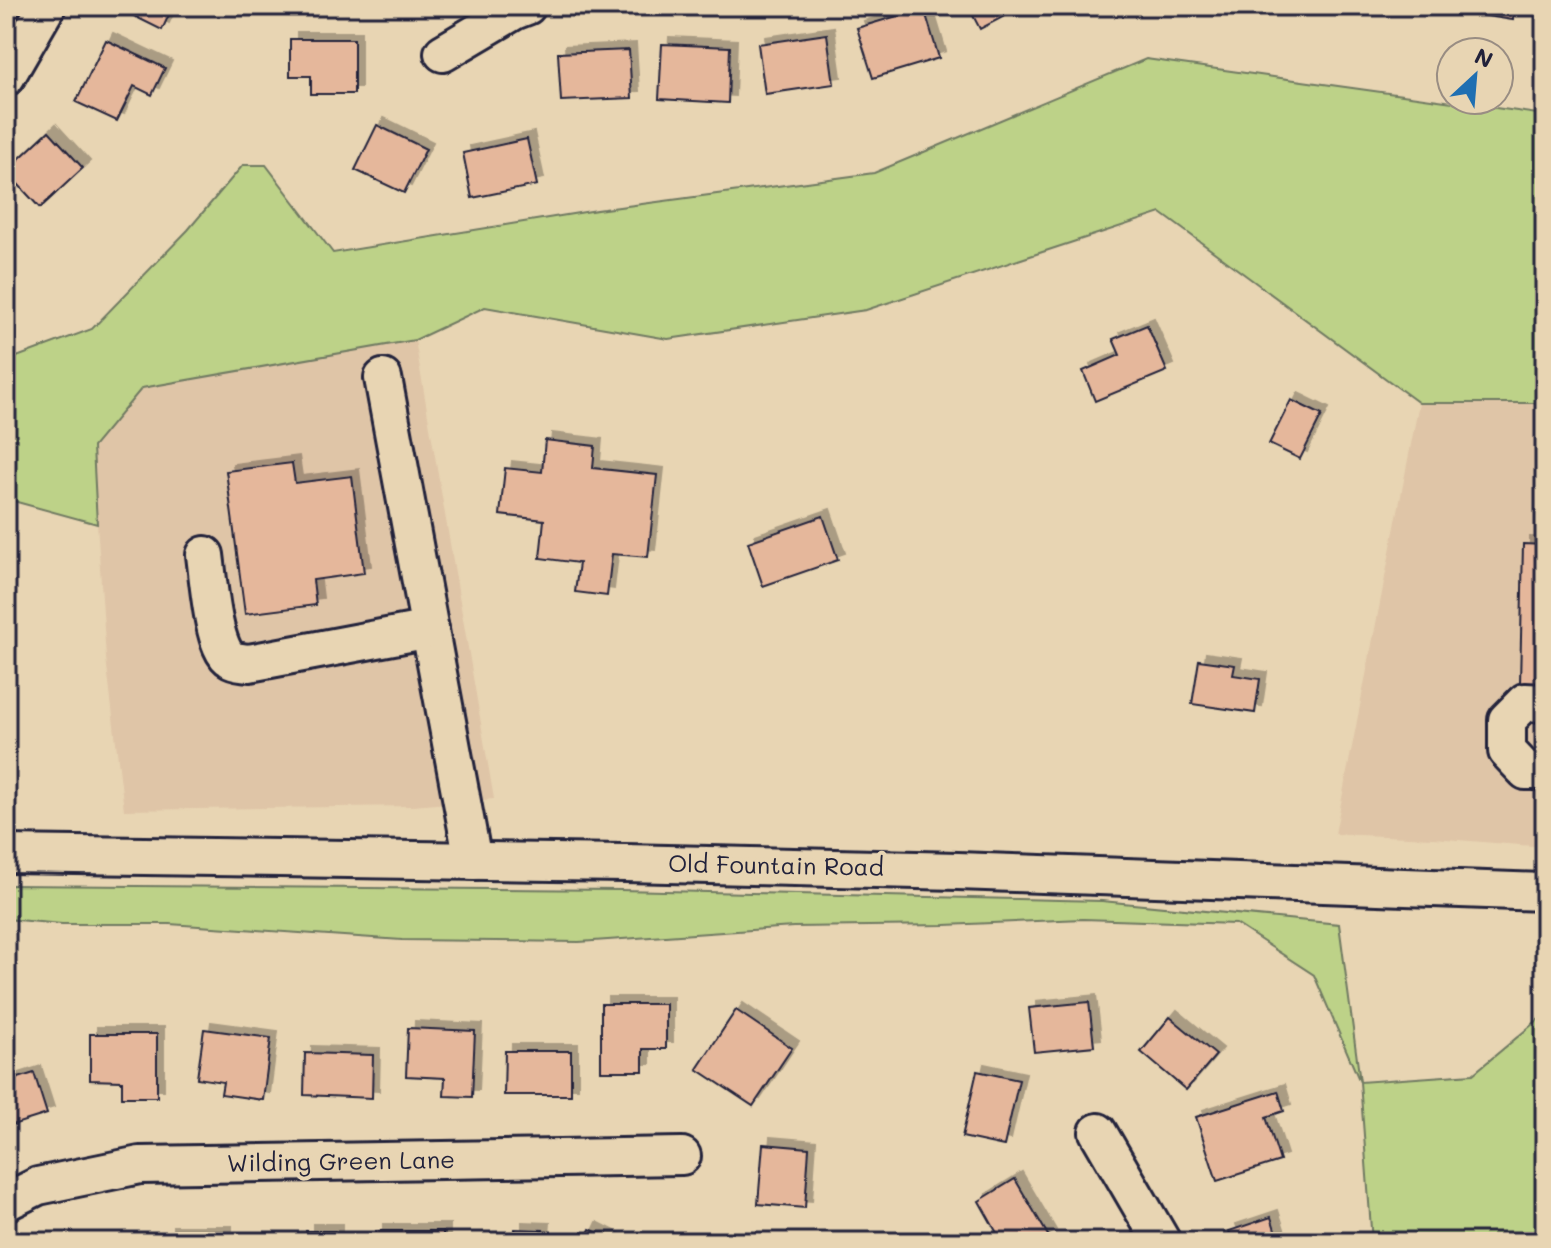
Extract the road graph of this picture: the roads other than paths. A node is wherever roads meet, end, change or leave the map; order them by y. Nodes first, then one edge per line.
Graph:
1 (47, 6) edge
2 (527, 6) edge
3 (443, 53) dead end
4 (6, 77) edge
5 (383, 378) dead end
6 (205, 555) dead end
7 (430, 629) junction
8 (1545, 703) edge
9 (1545, 771) edge
10 (6, 854) edge
11 (473, 861) junction
12 (1545, 892) edge
13 (1098, 1132) dead end
14 (682, 1156) dead end
15 (6, 1202) edge
16 (1162, 1242) edge

1 - 4 street
2 - 3 street
5 - 7 street
6 - 7 street
7 - 11 street
8 - 9 street
10 - 11 street, Old Fountain Road
11 - 12 street, Old Fountain Road
13 - 16 street
14 - 15 street, Wilding Green Lane

